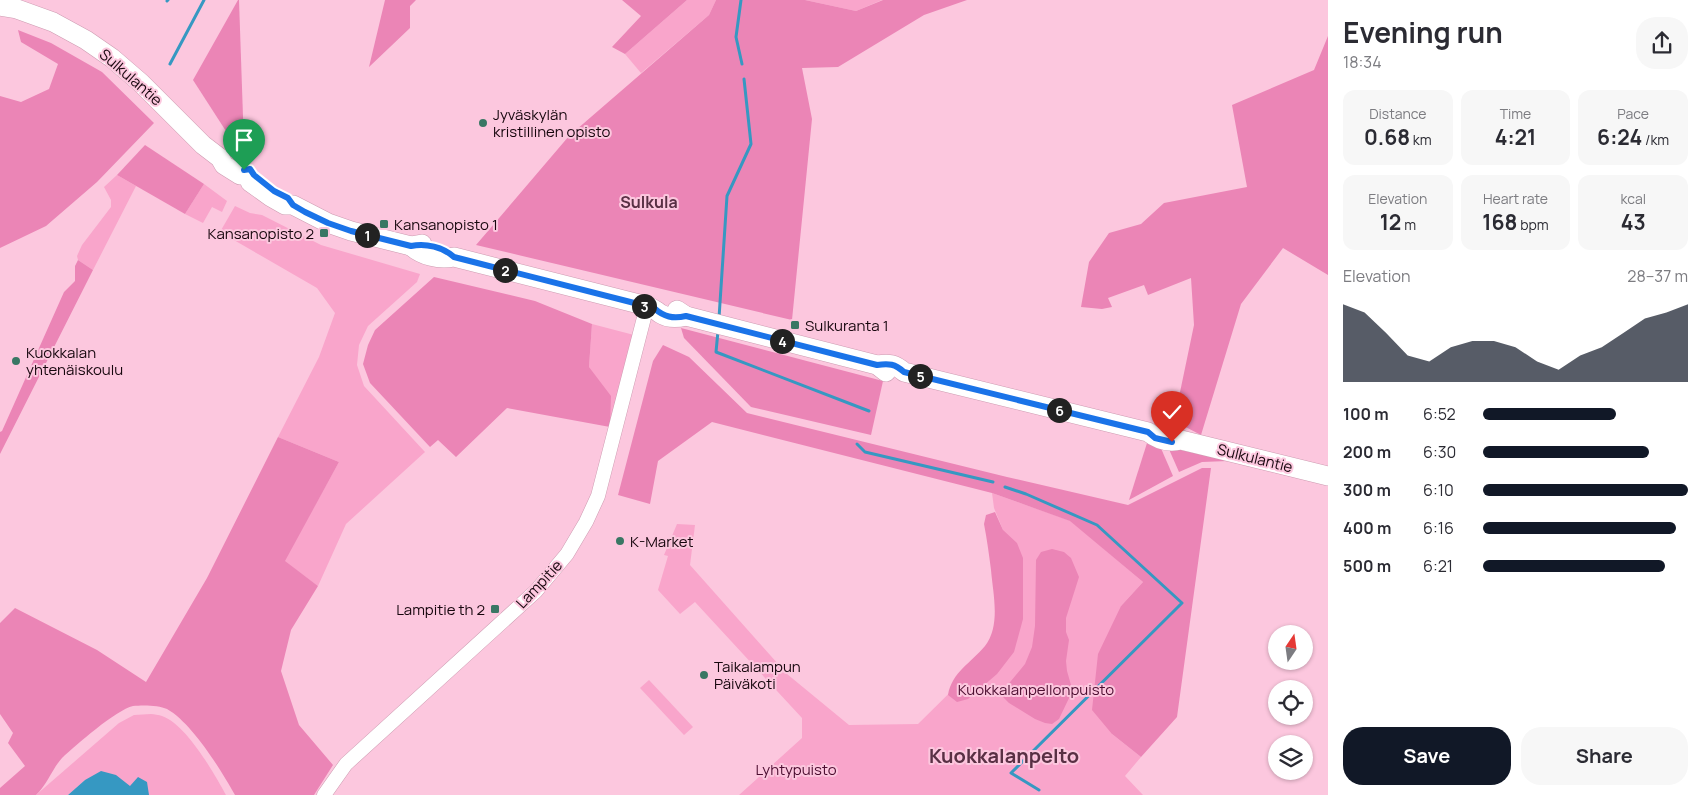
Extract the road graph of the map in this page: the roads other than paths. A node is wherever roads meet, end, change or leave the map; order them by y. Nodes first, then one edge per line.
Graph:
1 (0, 6) edge
2 (651, 307) junction
3 (1328, 476) edge
4 (324, 795) edge

1 - 2 main road, Sulkulantie
2 - 3 main road, Sulkulantie
2 - 4 street, Lampitie

